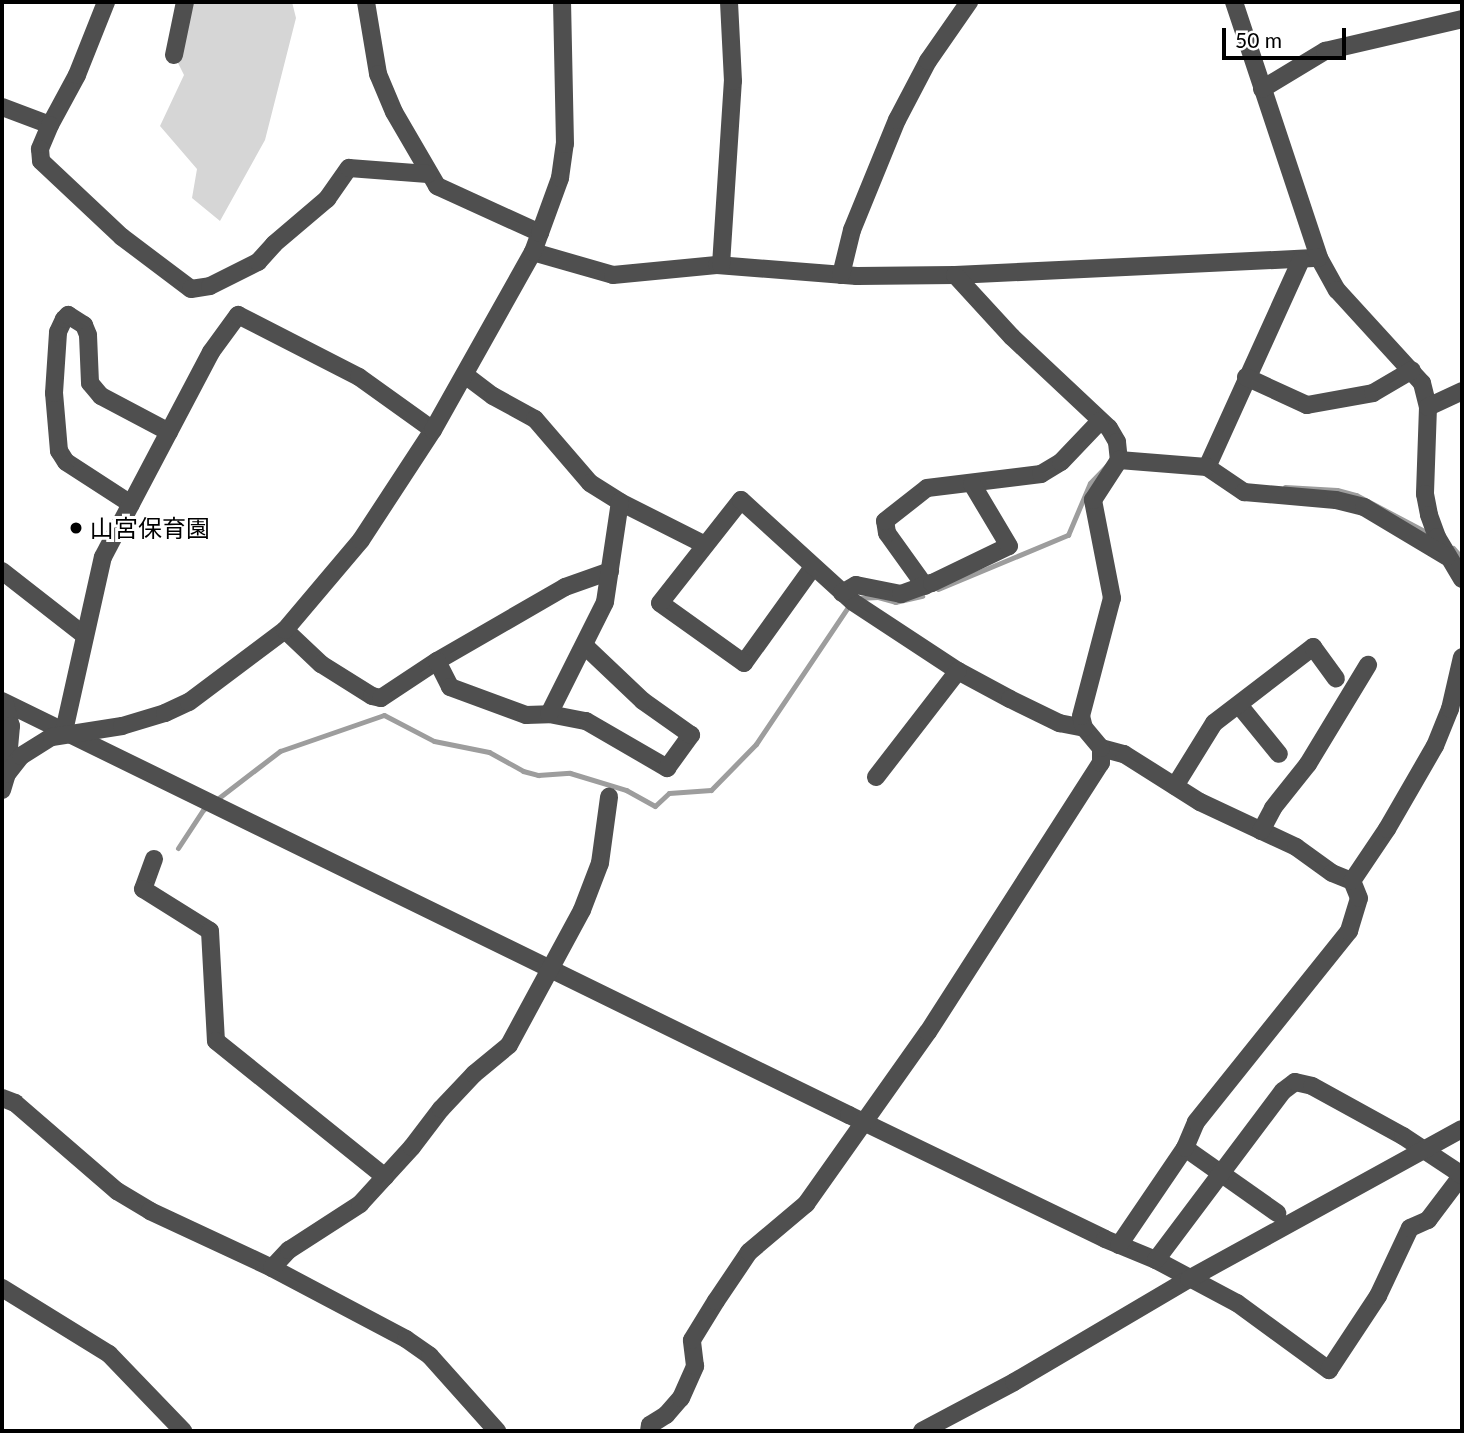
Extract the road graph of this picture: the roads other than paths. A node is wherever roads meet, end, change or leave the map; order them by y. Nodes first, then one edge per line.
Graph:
1 (106, 2) edge
2 (185, 2) edge
3 (366, 2) edge
4 (562, 2) edge
5 (729, 2) edge
6 (969, 2) edge
7 (1234, 2) edge
8 (1462, 19) edge
9 (174, 55) dead end
10 (1262, 89) junction
11 (2, 107) edge
12 (50, 125) junction
13 (428, 174) junction
14 (540, 233) junction
15 (533, 252) junction
16 (1310, 259) junction
17 (721, 265) junction
18 (841, 275) junction
19 (955, 275) junction
20 (1412, 370) junction
21 (465, 375) junction
22 (1246, 377) junction
23 (1462, 391) edge
24 (1428, 407) junction
25 (1100, 421) junction
26 (433, 430) junction
27 (169, 432) junction
28 (1119, 460) junction
29 (1207, 467) junction
30 (972, 484) junction
31 (620, 502) junction
32 (131, 504) junction
33 (705, 545) junction
34 (1449, 557) junction
35 (813, 567) junction
36 (2, 571) edge
37 (610, 571) junction
38 (1462, 579) edge
39 (925, 586) junction
40 (842, 593) junction
41 (285, 630) junction
42 (83, 635) junction
43 (585, 646) junction
44 (1462, 657) edge
45 (437, 661) junction
46 (1368, 665) dead end
47 (958, 671) junction
48 (1336, 680) dead end
49 (3, 703) edge
50 (1239, 705) junction
51 (549, 714) junction
52 (1084, 727) junction
53 (68, 733) junction
54 (1101, 748) junction
55 (1279, 754) dead end
56 (876, 777) dead end
57 (4, 782) edge
58 (1175, 786) junction
59 (609, 796) dead end
60 (1261, 831) junction
61 (154, 859) dead end
62 (1352, 881) junction
63 (547, 969) junction
64 (2, 1098) edge
65 (864, 1123) junction
66 (1462, 1129) edge
67 (1185, 1149) junction
68 (1424, 1150) junction
69 (1222, 1173) junction
70 (1462, 1175) edge
71 (385, 1177) junction
72 (1277, 1213) dead end
73 (1119, 1245) junction
74 (1156, 1260) junction
75 (272, 1268) junction
76 (1188, 1279) junction
77 (2, 1288) edge
78 (183, 1431) edge
79 (497, 1431) edge
80 (649, 1431) edge
81 (922, 1431) edge

1 - 12 street
2 - 9 street
3 - 13 street
4 - 14 street
5 - 17 street
6 - 18 street
7 - 10 street
8 - 10 street
10 - 16 street
11 - 12 street
12 - 13 street
13 - 14 street
14 - 15 street
15 - 17 street
15 - 21 street
16 - 19 street
16 - 20 street
16 - 22 street
17 - 18 street
18 - 19 street
19 - 25 street
20 - 22 street
20 - 24 street
21 - 26 street
21 - 31 street
22 - 29 street
23 - 24 street
24 - 34 street
25 - 28 street
25 - 30 street
26 - 27 street
26 - 41 street
27 - 32 street
27 - 32 street
28 - 29 street
28 - 52 street
29 - 34 street
30 - 39 street
30 - 39 street
31 - 33 street
31 - 37 street
32 - 42 street
33 - 35 street
33 - 35 street
34 - 38 street
35 - 40 street
36 - 42 street
37 - 43 street
37 - 45 street
39 - 40 street
40 - 47 street
41 - 45 street
41 - 53 street
42 - 53 street
43 - 51 street
43 - 51 street
44 - 62 street
45 - 51 street
46 - 60 street
47 - 52 street
47 - 56 street
48 - 50 street
49 - 53 street
49 - 57 street
50 - 55 street
50 - 58 street
52 - 54 street
53 - 57 street
53 - 63 street
54 - 58 street
54 - 65 street
58 - 60 street
59 - 63 street
60 - 62 street
61 - 71 street
62 - 67 street
63 - 65 street
63 - 71 street
64 - 75 street
65 - 73 street
65 - 80 street
66 - 68 street
67 - 69 street
67 - 73 street
68 - 69 street
68 - 70 street
68 - 76 street
69 - 72 street
69 - 74 street
70 - 76 street
71 - 75 street
73 - 74 street
74 - 76 street
75 - 79 street
76 - 81 street
77 - 78 street

